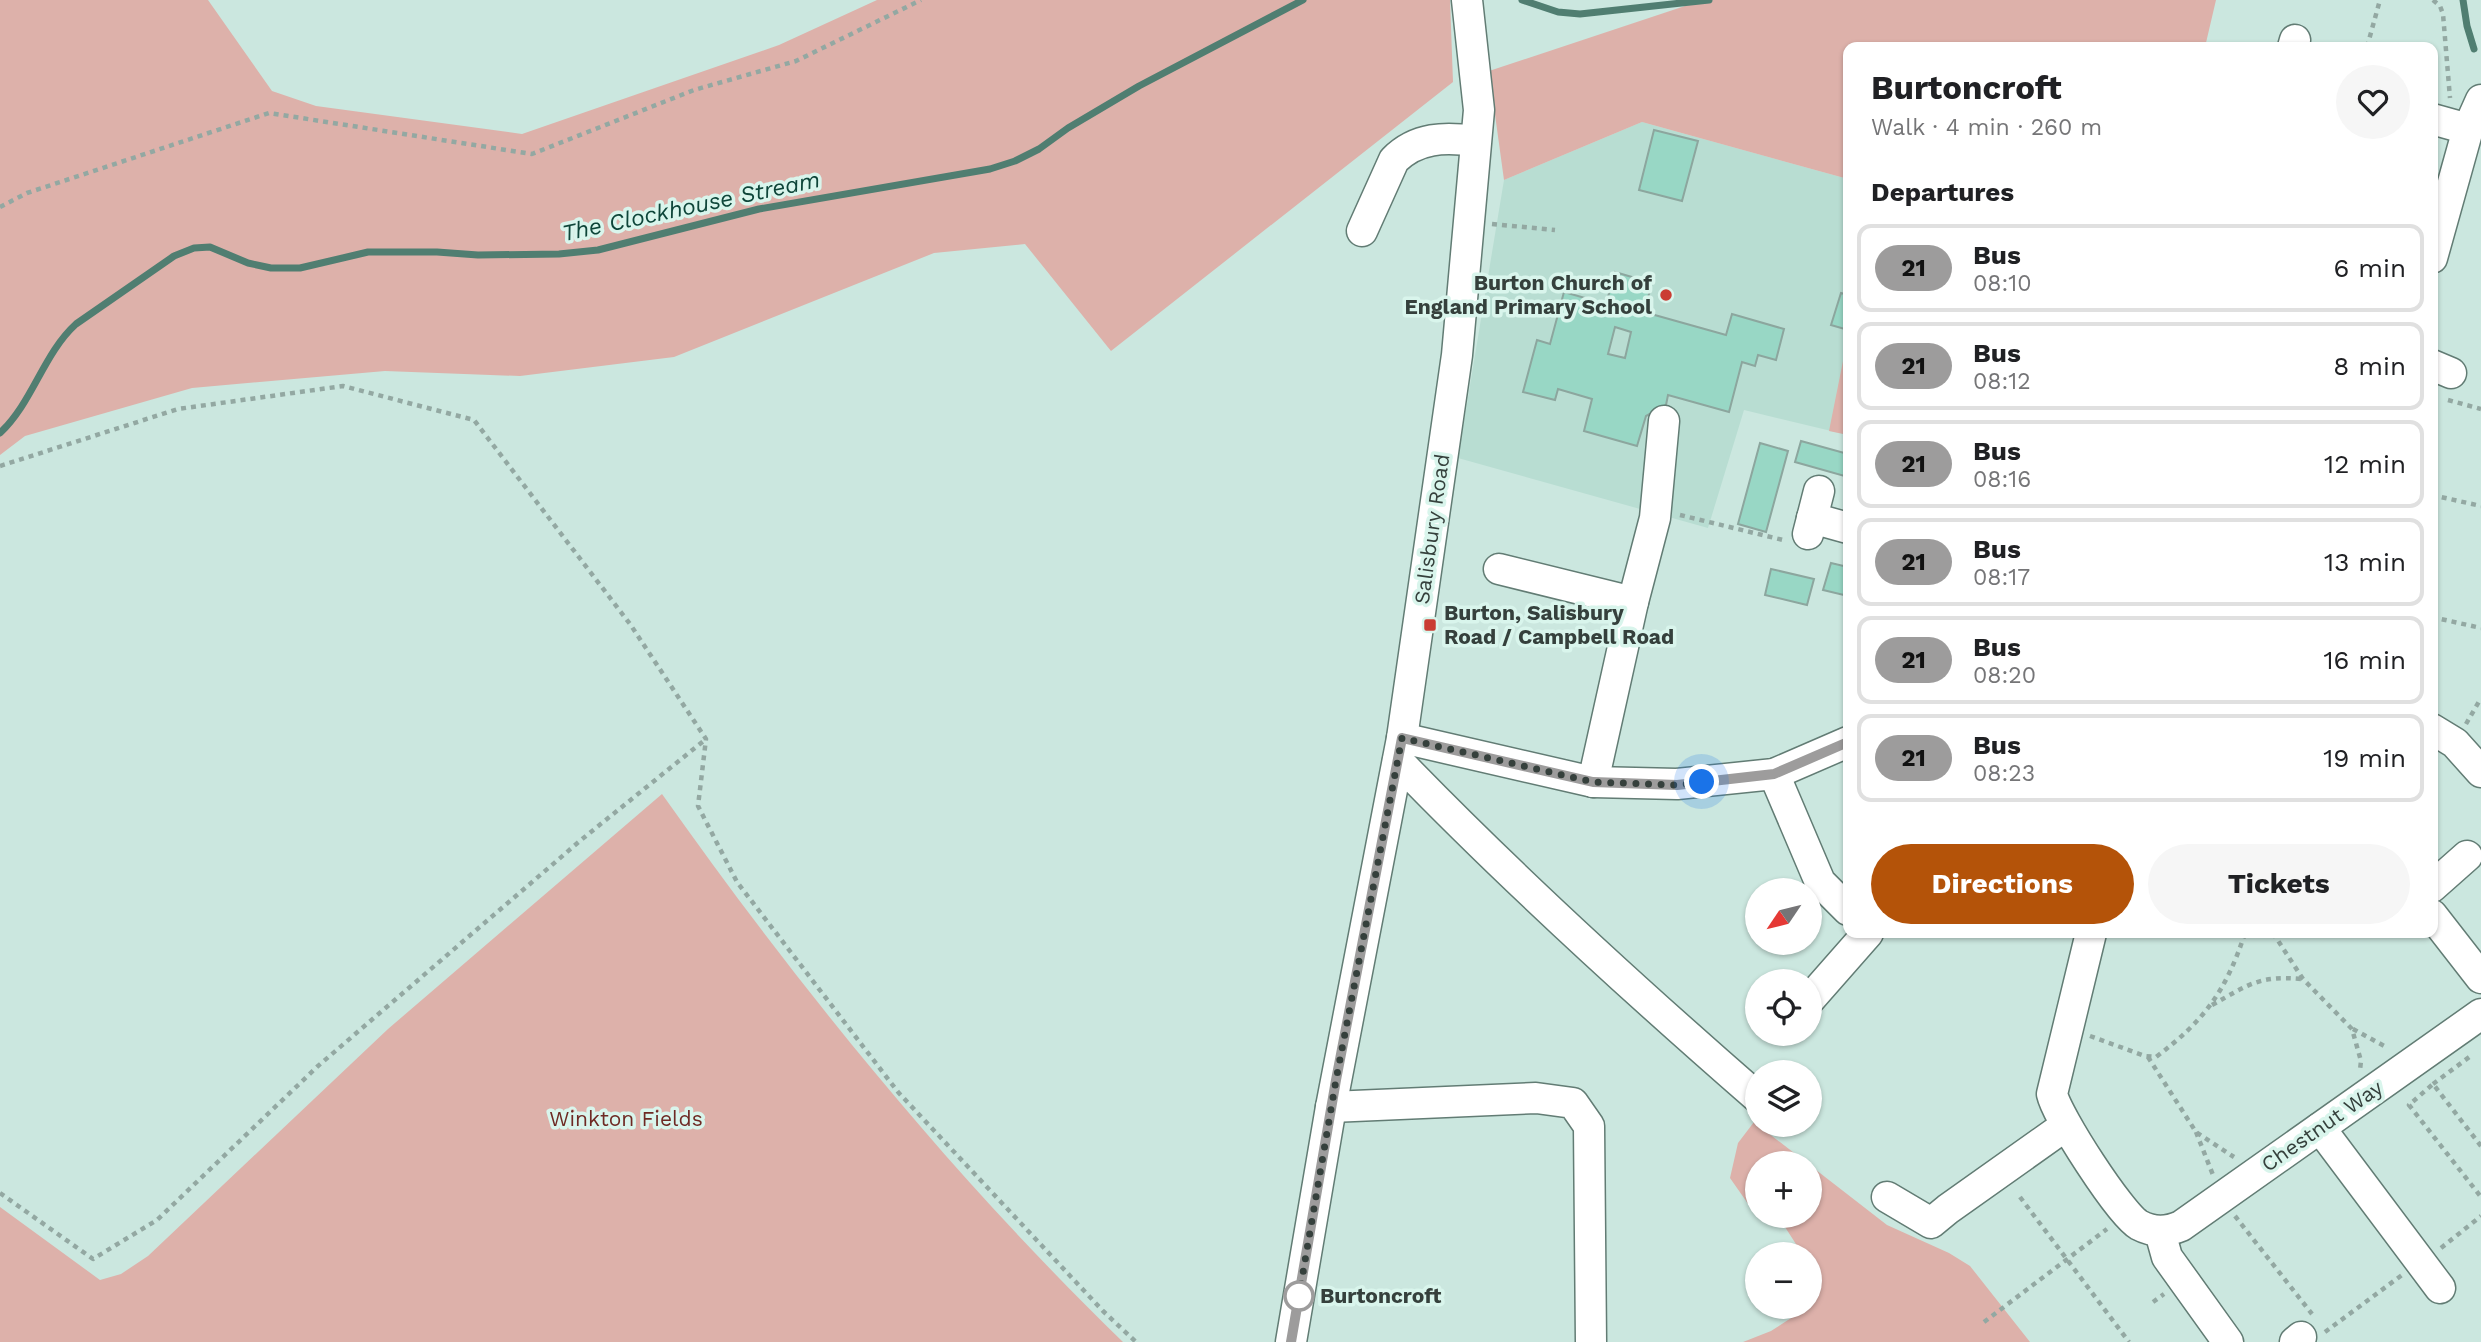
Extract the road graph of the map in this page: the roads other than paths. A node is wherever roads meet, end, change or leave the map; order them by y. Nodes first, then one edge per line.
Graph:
1 (1467, 0) edge
2 (2481, 100) edge
3 (2450, 124) edge
4 (1475, 141) junction
5 (2438, 213) edge
6 (1362, 231) dead end
7 (1664, 421) dead end
8 (1813, 514) road end
9 (1843, 526) edge
10 (1499, 569) dead end
11 (1633, 602) junction
12 (2438, 733) edge
13 (1843, 744) edge
14 (1400, 749) junction
15 (2481, 772) edge
16 (1774, 774) junction
17 (1593, 782) junction
18 (2467, 856) dead end
19 (2438, 882) edge
20 (1843, 905) edge
21 (2438, 923) edge
22 (1864, 938) edge
23 (2090, 938) edge
24 (2481, 978) edge
25 (1822, 985) edge
26 (2481, 1014) edge
27 (1745, 1087) edge
28 (1331, 1107) junction
29 (2065, 1126) junction
30 (2320, 1128) junction
31 (1887, 1197) dead end
32 (2160, 1231) junction
33 (2440, 1288) dead end
34 (1291, 1342) edge
35 (1591, 1342) edge
36 (2228, 1342) edge

1 - 4 street, Salisbury Road
2 - 3 street
3 - 5 street
4 - 6 street
4 - 14 street, Salisbury Road
7 - 11 street
8 - 9 street
10 - 11 street
11 - 17 street
12 - 15 street
13 - 16 street
14 - 17 street
14 - 27 street
14 - 28 street, Salisbury Road
16 - 17 street
16 - 20 street
18 - 19 street
21 - 24 street
22 - 25 street
23 - 29 street
26 - 30 street, Chestnut Way
28 - 34 street, Salisbury Road
28 - 35 street
29 - 31 street
29 - 32 street
30 - 32 street, Chestnut Way
30 - 33 street
32 - 36 street

